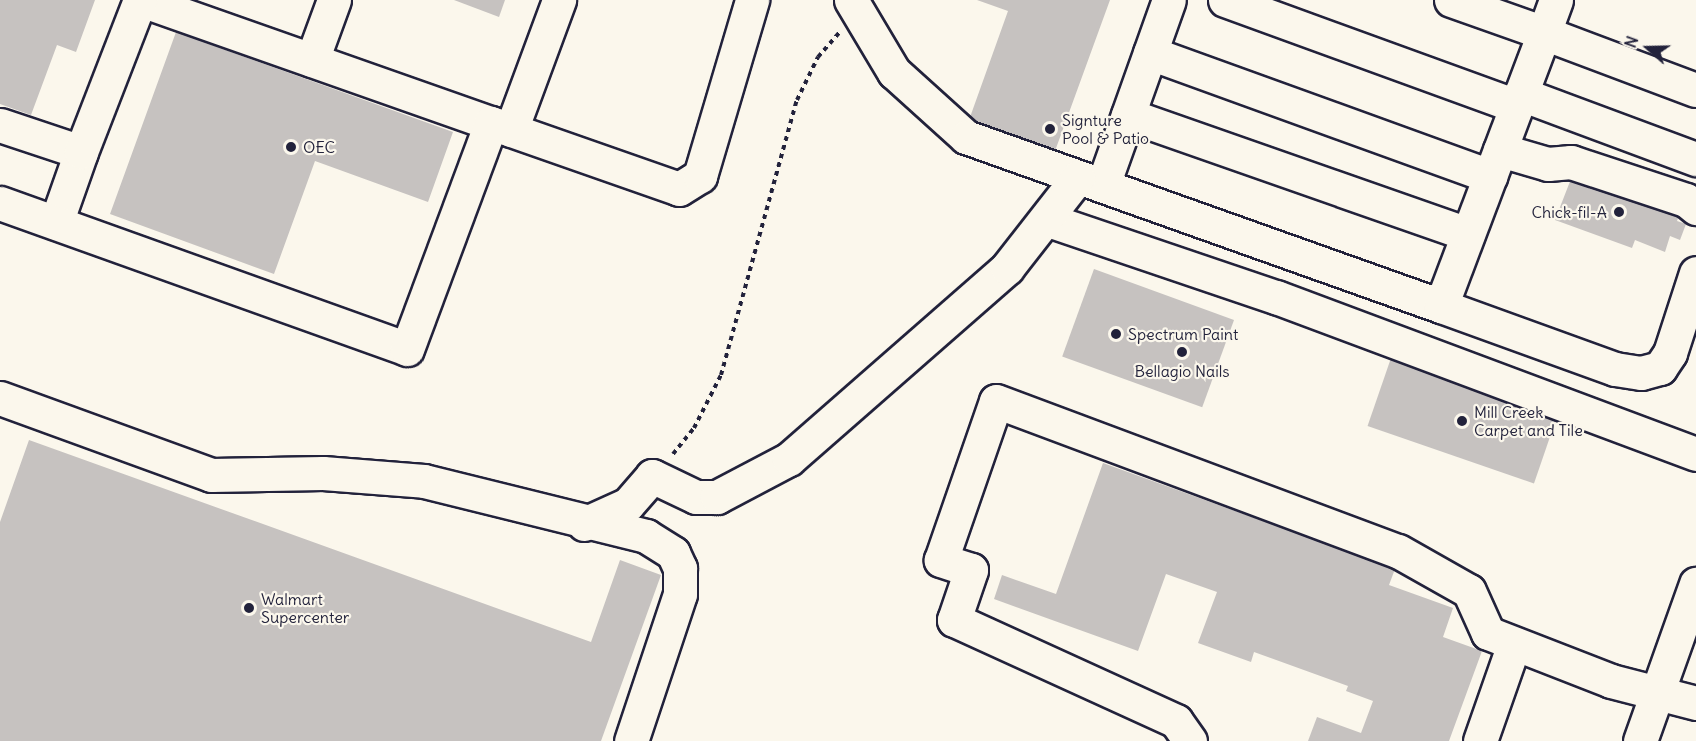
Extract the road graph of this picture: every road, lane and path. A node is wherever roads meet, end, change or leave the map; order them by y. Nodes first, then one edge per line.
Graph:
1 (141, 0) edge
2 (334, 0) edge
3 (559, 0) edge
4 (752, 0) edge
5 (1169, 0) edge
6 (1225, 0) edge
7 (1451, 0) edge
8 (1556, 0) edge
9 (855, 7) edge
10 (1544, 33) junction
11 (1150, 53) junction
12 (312, 60) junction
13 (1696, 90) edge
14 (1519, 100) junction
15 (1128, 115) junction
16 (0, 125) edge
17 (501, 126) junction
18 (81, 152) junction
19 (1696, 159) edge
20 (1571, 162) junction
21 (1495, 163) junction
22 (1090, 181) junction
23 (1696, 191) edge
24 (0, 202) edge
25 (1696, 208) edge
26 (1048, 220) junction
27 (56, 223) junction
28 (1468, 234) junction
29 (1293, 253) junction
30 (1696, 273) edge
31 (1276, 297) junction
32 (1451, 310) junction
33 (1696, 320) edge
34 (0, 398) edge
35 (1696, 454) edge
36 (652, 476) junction
37 (584, 524) junction
38 (1696, 584) edge
39 (1514, 644) junction
40 (1658, 690) junction
41 (1696, 703) edge
42 (631, 741) edge
43 (1190, 741) edge
44 (1480, 741) edge
45 (1640, 741) edge

1 - 12 main road
1 - 18 main road
2 - 12 main road
3 - 17 main road
4 - 17 main road
5 - 11 main road
6 - 14 main road
7 - 10 main road
8 - 10 main road
9 - 22 main road
9 - 36 path
10 - 13 main road
10 - 14 main road
11 - 15 main road
11 - 21 main road
12 - 17 main road
14 - 19 main road
14 - 21 main road
15 - 22 main road
15 - 28 main road
16 - 18 main road
17 - 27 main road
18 - 27 main road
20 - 21 main road
20 - 23 main road
20 - 25 main road
21 - 28 main road
22 - 26 main road
22 - 29 main road
24 - 27 main road
26 - 31 main road
26 - 36 main road
28 - 32 main road
29 - 31 main road
29 - 32 main road
30 - 32 main road
31 - 35 main road
32 - 33 main road
34 - 37 main road
36 - 37 main road
37 - 42 main road
38 - 40 main road
39 - 40 main road
39 - 43 main road
39 - 44 main road
40 - 41 main road
40 - 45 main road

